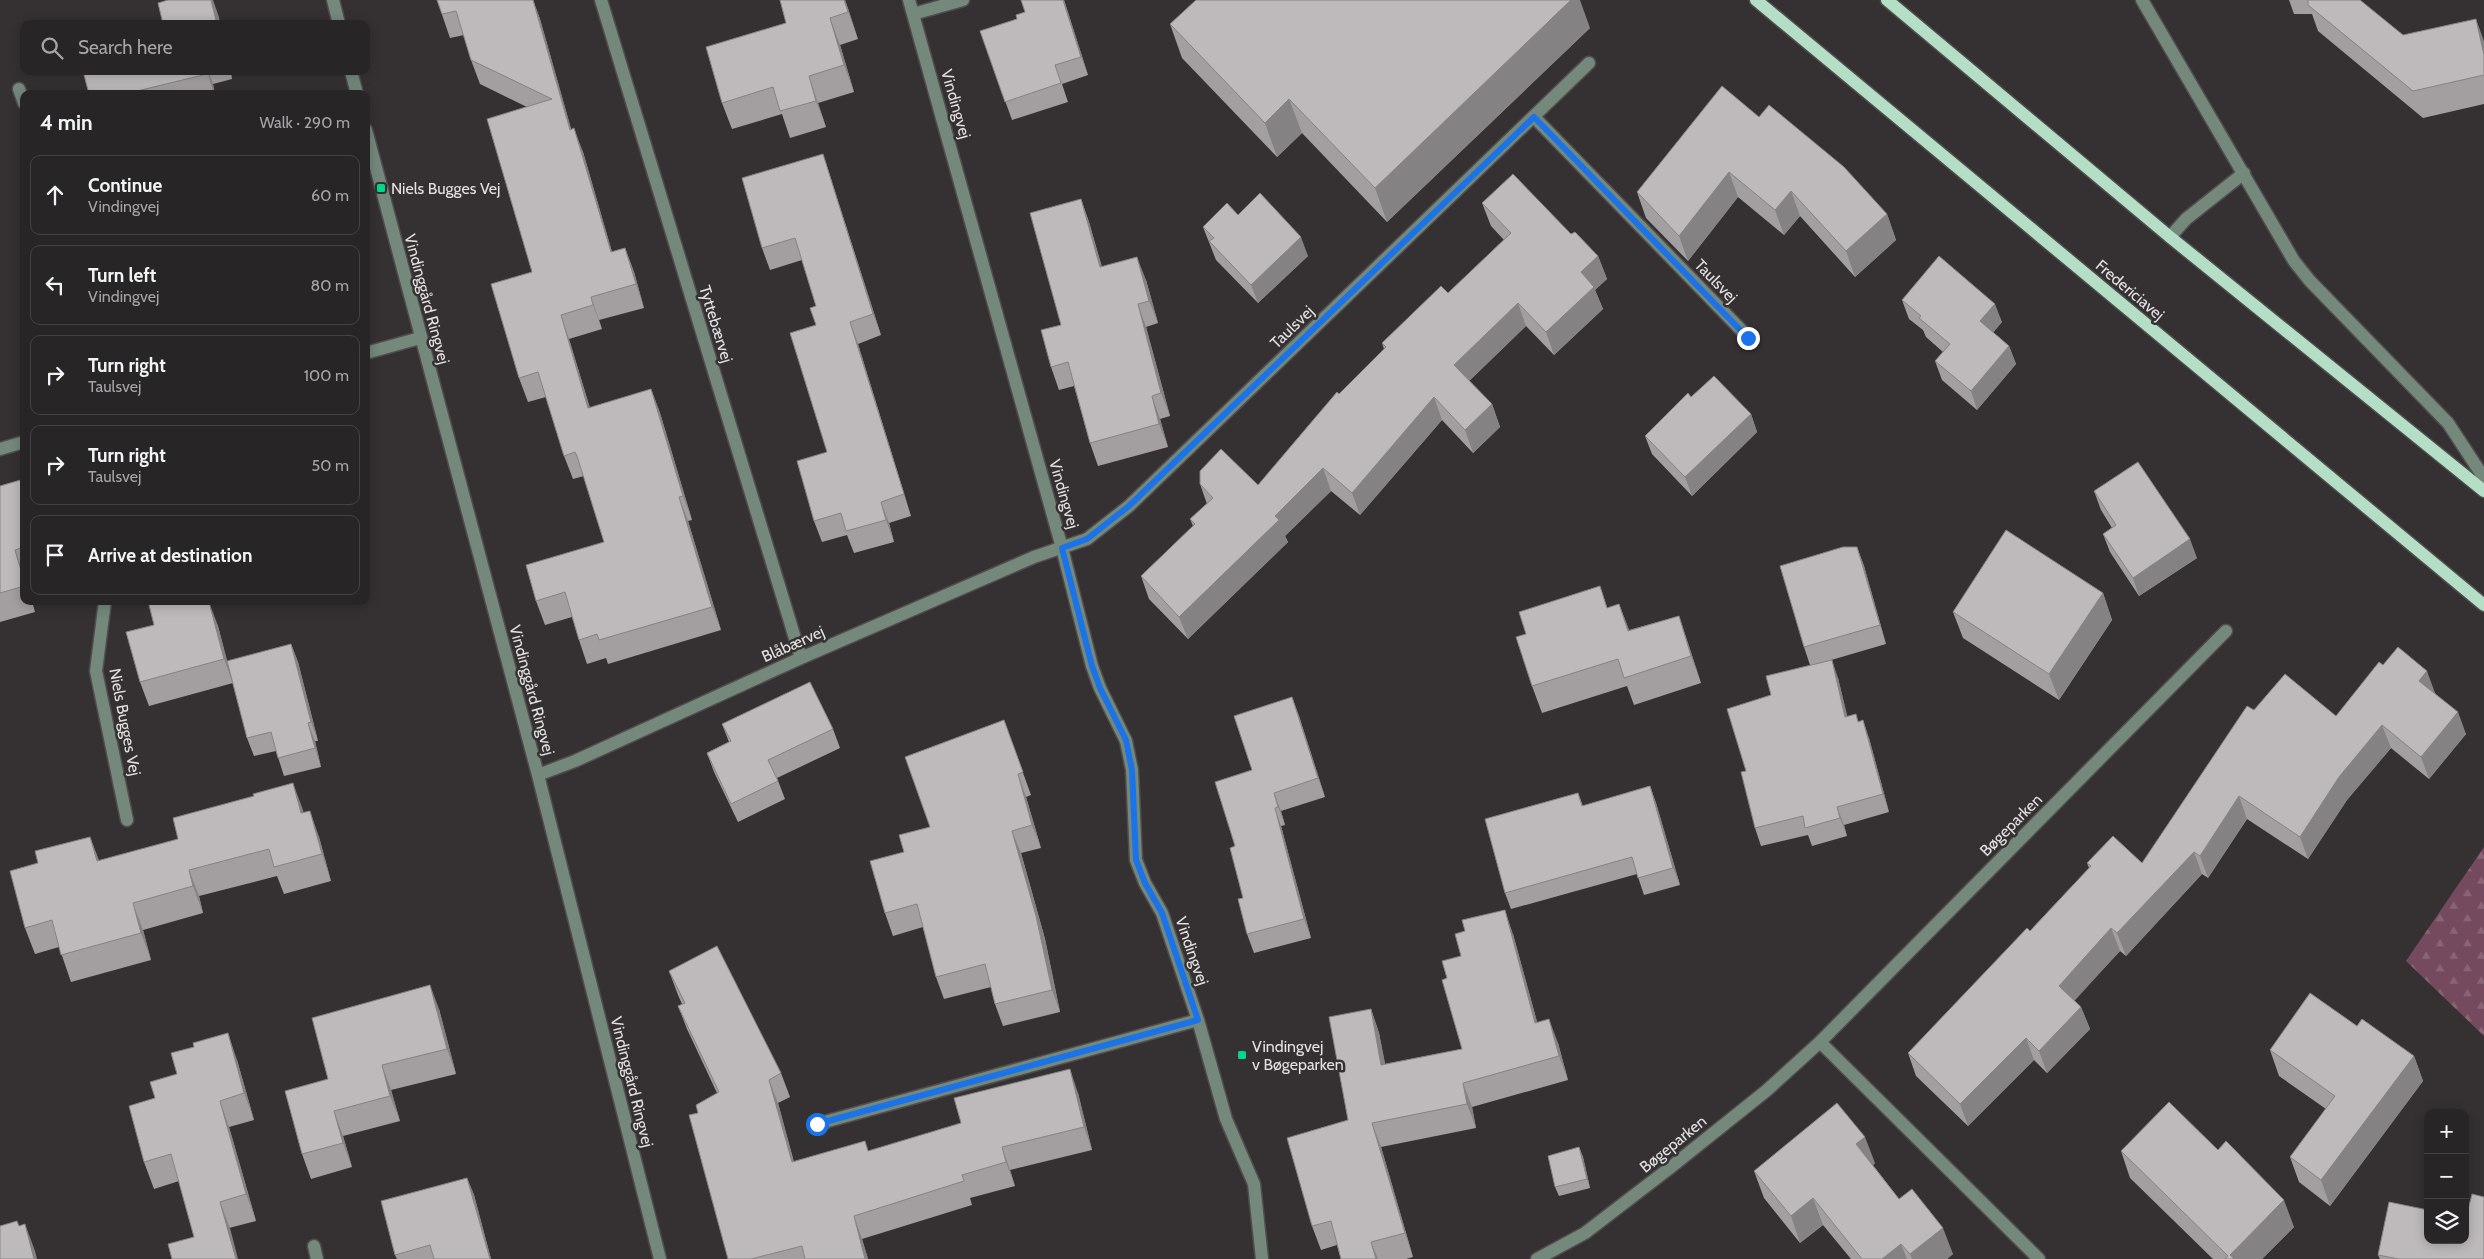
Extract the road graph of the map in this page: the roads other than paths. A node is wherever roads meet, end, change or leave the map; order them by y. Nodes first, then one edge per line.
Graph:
1 (334, 0) edge
2 (601, 0) edge
3 (909, 0) edge
4 (963, 0) edge
5 (1756, 0) edge
6 (1887, 0) edge
7 (2142, 0) edge
8 (913, 14) junction
9 (338, 20) edge
10 (1590, 63) dead end
11 (352, 75) edge
12 (356, 90) edge
13 (1534, 117) junction
14 (370, 145) edge
15 (2244, 173) junction
16 (2170, 237) junction
17 (420, 338) junction
18 (1748, 338) dead end
19 (370, 352) edge
20 (20, 443) edge
21 (0, 449) edge
22 (2484, 478) edge
23 (2484, 491) edge
24 (1062, 548) junction
25 (104, 605) edge
26 (2484, 605) edge
27 (2226, 631) dead end
28 (801, 658) junction
29 (538, 775) junction
30 (127, 820) dead end
31 (1198, 1020) junction
32 (1820, 1042) junction
33 (817, 1124) dead end
34 (314, 1246) dead end
35 (318, 1259) edge
36 (660, 1259) edge
37 (1262, 1259) edge
38 (1537, 1259) edge
39 (2038, 1259) edge

1 - 9 street
2 - 28 street, Tyttebærvej
3 - 8 street, Vindingvej
4 - 8 street
5 - 26 main road, Fredericiavej
6 - 16 main road
7 - 15 street
8 - 24 street, Vindingvej
10 - 13 street, Taulsvej
11 - 12 street
13 - 18 street, Taulsvej
13 - 24 street, Taulsvej
14 - 17 street, Vindinggård Ringvej
15 - 16 street
15 - 22 street
16 - 23 main road
17 - 19 street
17 - 29 street, Vindinggård Ringvej
20 - 21 street
24 - 28 street, Blåbærvej
24 - 31 street, Vindingvej
25 - 30 street, Niels Bugges Vej
27 - 32 street, Bøgeparken
28 - 29 street, Blåbærvej
29 - 36 street, Vindinggård Ringvej
31 - 33 street
31 - 37 street, Vindingvej
32 - 38 street, Bøgeparken
32 - 39 street
34 - 35 street

